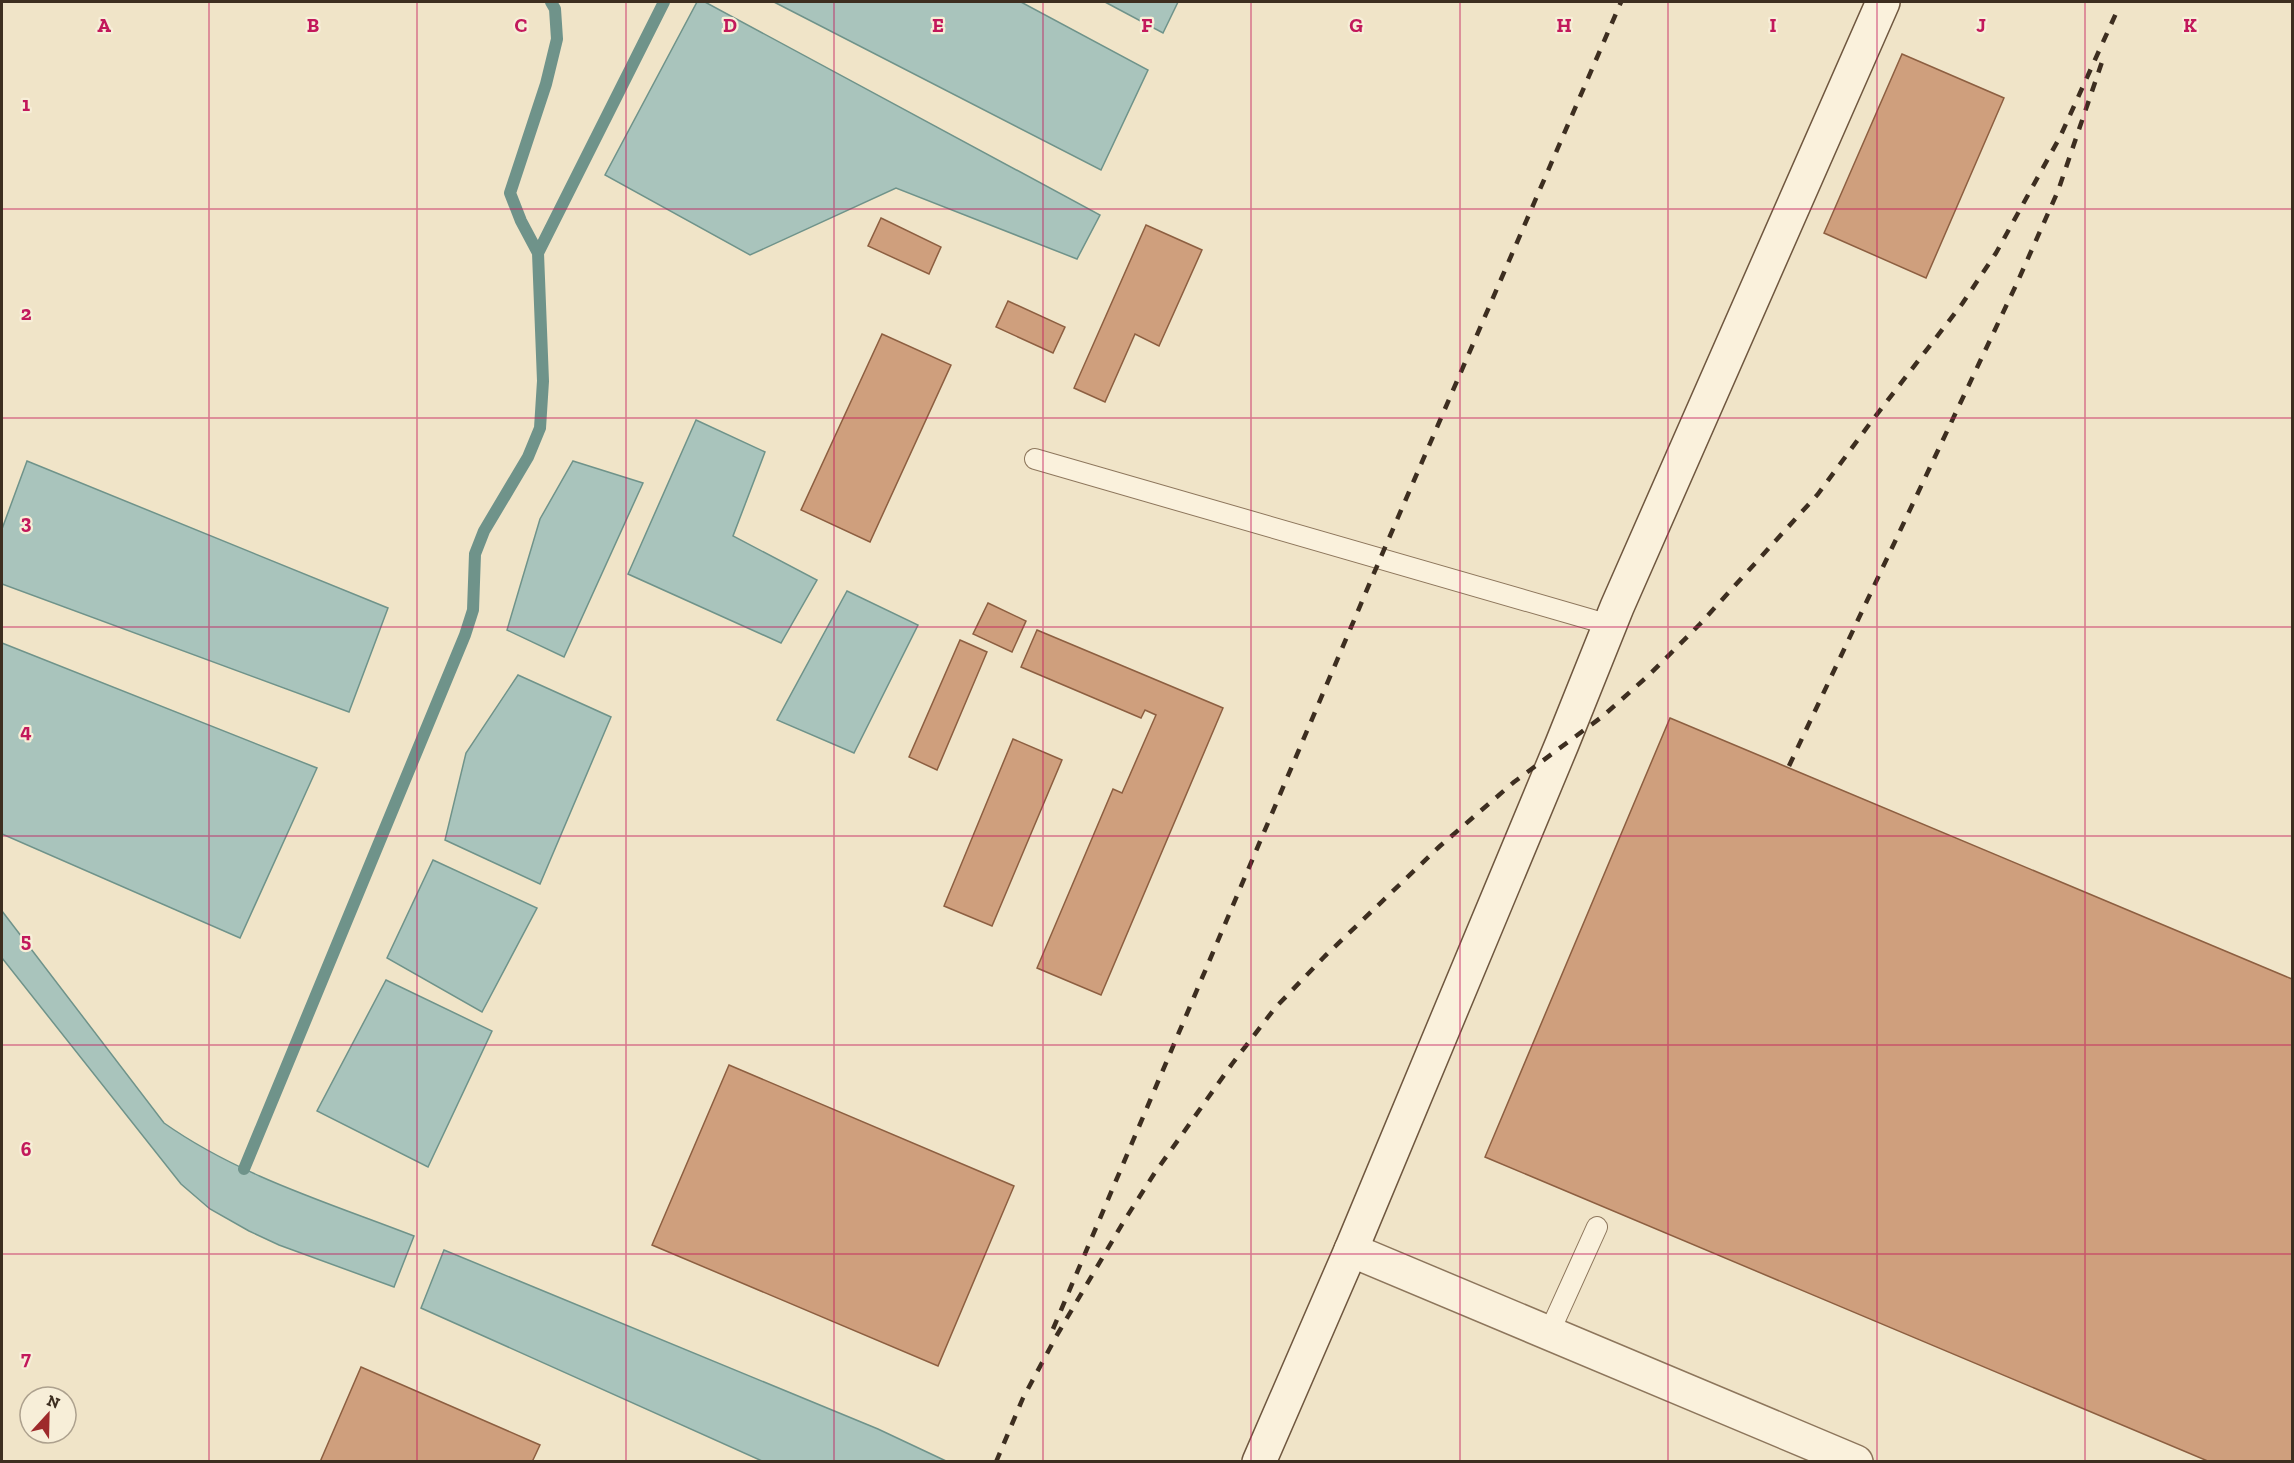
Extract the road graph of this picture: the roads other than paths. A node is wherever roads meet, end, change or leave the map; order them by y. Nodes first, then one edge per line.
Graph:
1 (1883, 2) edge
2 (1035, 459) dead end
3 (1610, 625) junction
4 (1597, 1227) dead end
5 (1351, 1250) junction
6 (1549, 1333) junction
7 (1259, 1461) edge
8 (1856, 1461) edge

1 - 3 street
2 - 3 lane
3 - 5 street
4 - 6 lane
5 - 6 street
5 - 7 street
6 - 8 street

